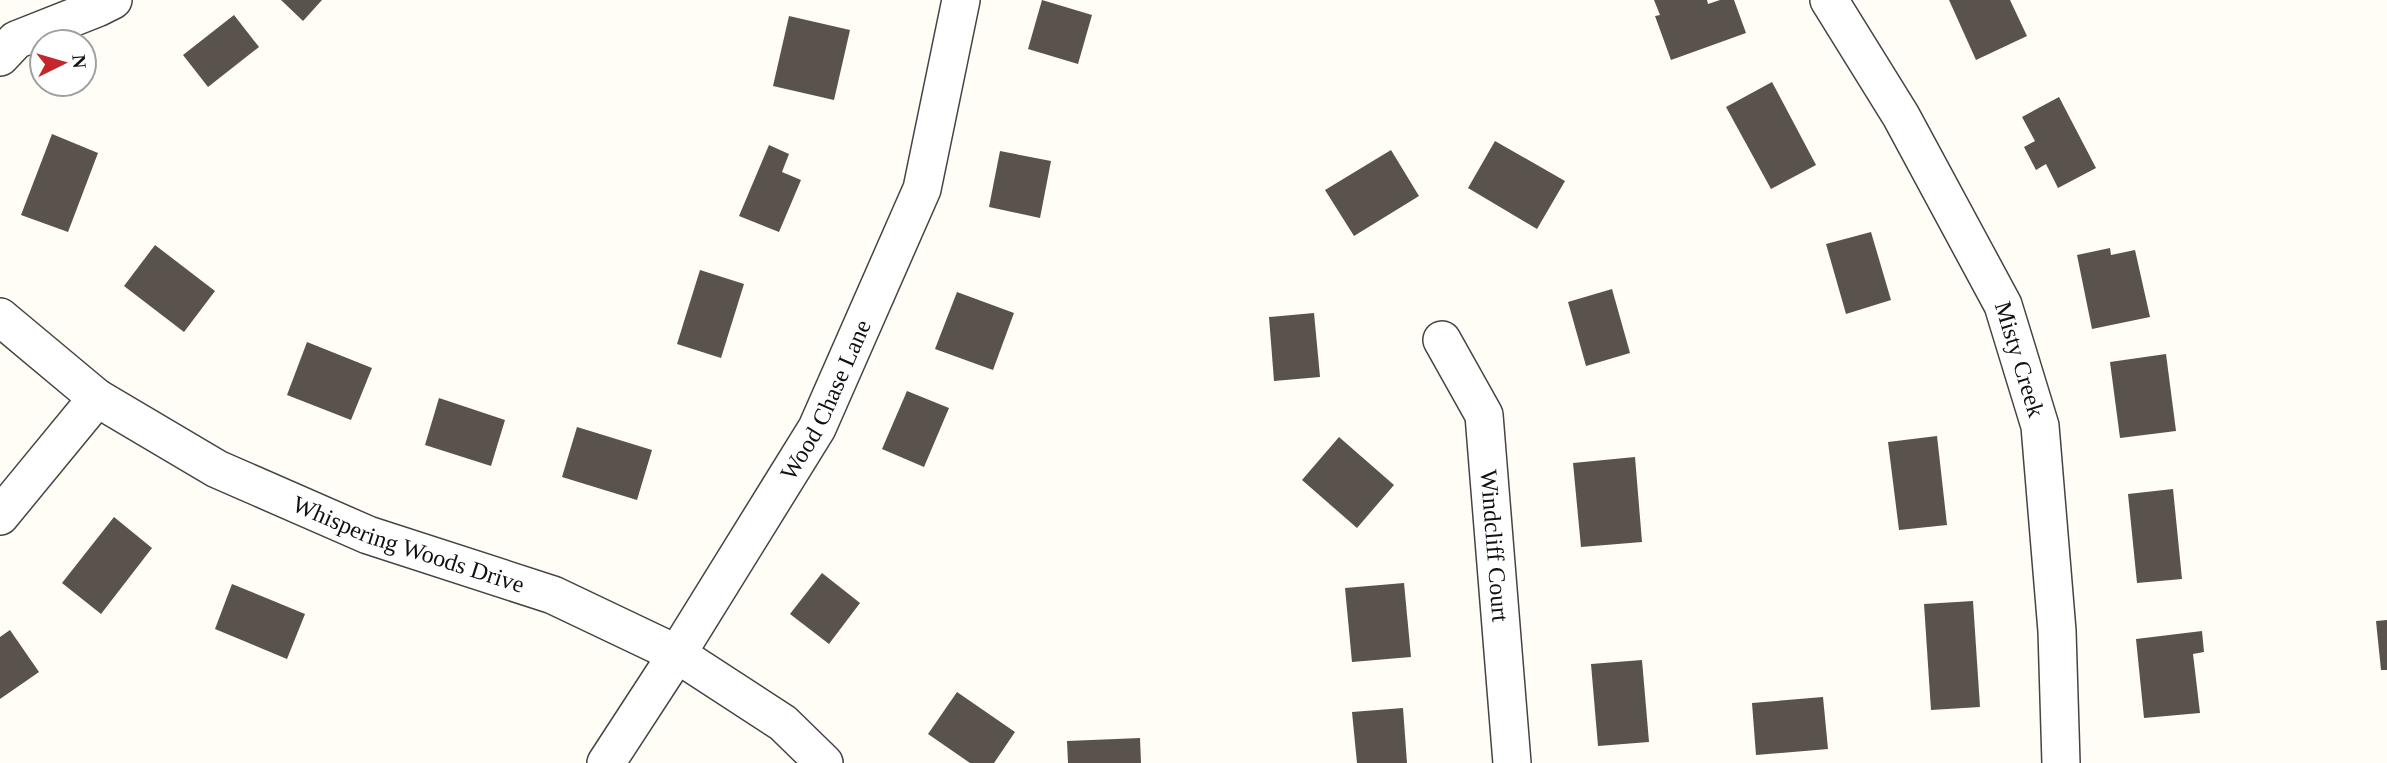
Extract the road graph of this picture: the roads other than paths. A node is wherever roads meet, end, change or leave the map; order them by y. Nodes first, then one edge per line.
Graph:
1 (113, 0) edge
2 (961, 0) edge
3 (1829, 0) edge
4 (0, 57) edge
5 (0, 317) edge
6 (1442, 340) dead end
7 (96, 398) junction
8 (0, 516) edge
9 (677, 654) junction
10 (606, 763) edge
11 (824, 763) edge
12 (1512, 763) edge
13 (2061, 763) edge

1 - 4 street
2 - 9 street, Wood Chase Lane
3 - 13 street, Misty Creek
5 - 7 street, Whispering Woods Drive
6 - 12 street, Windcliff Court
7 - 8 street
7 - 9 street, Whispering Woods Drive
9 - 10 street, Wood Chase Lane
9 - 11 street, Whispering Woods Drive

